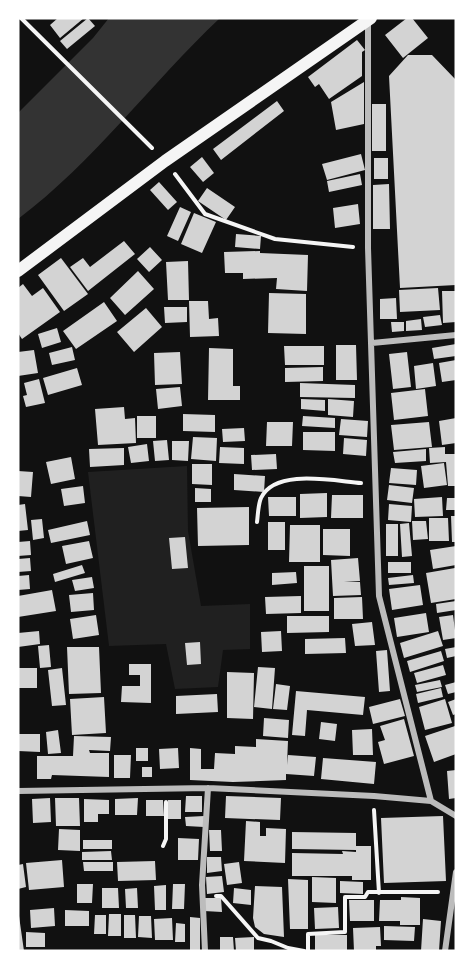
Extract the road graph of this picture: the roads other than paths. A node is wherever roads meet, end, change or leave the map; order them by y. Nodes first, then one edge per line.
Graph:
1 (370, 19) edge
2 (18, 271) edge
3 (456, 335) edge
4 (372, 343) junction
5 (208, 788) junction
6 (18, 791) edge
7 (431, 801) junction
8 (456, 816) edge
9 (456, 872) edge
10 (205, 951) edge
11 (445, 951) edge

1 - 2 main road
1 - 4 street
3 - 4 street
4 - 7 street
5 - 6 street
5 - 7 street
5 - 10 street
7 - 8 street
9 - 11 street

